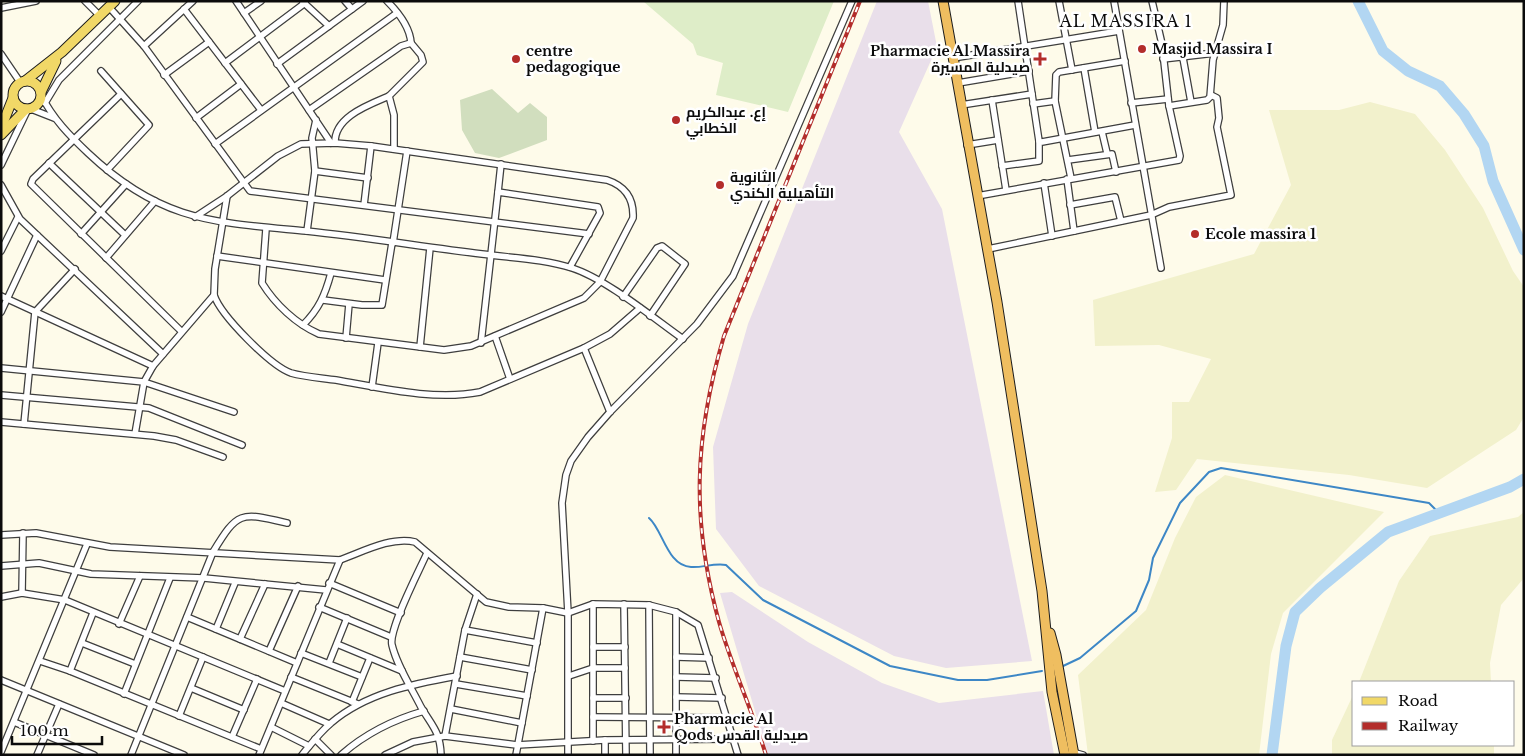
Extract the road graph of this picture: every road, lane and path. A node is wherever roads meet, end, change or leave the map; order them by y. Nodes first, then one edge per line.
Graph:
1 (36, 1) edge
2 (85, 1) edge
3 (138, 1) edge
4 (193, 1) edge
5 (236, 1) edge
6 (261, 1) edge
7 (345, 1) edge
8 (363, 1) edge
9 (387, 1) edge
10 (852, 1) edge
11 (943, 1) edge
12 (1018, 1) edge
13 (1059, 1) edge
14 (1114, 1) edge
15 (1152, 1) edge
16 (1224, 1) edge
17 (304, 2) edge
18 (112, 4) edge
19 (1, 8) edge
20 (184, 9) junction
21 (352, 9) junction
22 (397, 13) junction
23 (244, 14) junction
24 (100, 16) junction
25 (120, 18) junction
26 (329, 26) junction
27 (1119, 31) junction
28 (260, 37) junction
29 (1066, 40) junction
30 (209, 42) junction
31 (412, 43) junction
32 (144, 46) junction
33 (1026, 47) junction
34 (62, 52) junction
35 (1215, 53) junction
36 (1, 54) edge
37 (953, 58) junction
38 (1183, 58) junction
39 (1163, 59) junction
40 (1125, 61) junction
41 (225, 63) junction
42 (277, 64) junction
43 (1084, 68) junction
44 (1030, 70) junction
45 (1072, 70) junction
46 (101, 72) dead end
47 (164, 75) junction
48 (22, 81) junction
49 (958, 83) junction
50 (241, 84) junction
51 (293, 88) junction
52 (121, 94) junction
53 (1032, 94) junction
54 (1211, 95) junction
55 (389, 96) junction
56 (42, 97) junction
57 (12, 98) junction
58 (1168, 99) junction
59 (992, 100) junction
60 (1055, 102) junction
61 (1191, 102) junction
62 (1131, 103) junction
63 (1033, 104) junction
64 (961, 105) junction
65 (1168, 106) junction
66 (28, 109) junction
67 (261, 110) junction
68 (309, 110) junction
69 (54, 118) junction
70 (196, 118) junction
71 (316, 120) junction
72 (1135, 126) junction
73 (1, 128) edge
74 (1095, 132) junction
75 (1102, 132) junction
76 (1, 135) edge
77 (1063, 138) junction
78 (73, 139) junction
79 (998, 140) junction
80 (1038, 141) junction
81 (333, 143) junction
82 (215, 144) junction
83 (314, 144) junction
84 (967, 145) junction
85 (371, 146) junction
86 (394, 149) junction
87 (407, 151) junction
88 (1107, 154) junction
89 (1068, 160) junction
90 (49, 163) junction
91 (501, 164) junction
92 (1, 165) edge
93 (1002, 166) junction
94 (1142, 168) junction
95 (107, 170) junction
96 (316, 171) junction
97 (1116, 172) junction
98 (368, 178) junction
99 (1069, 179) junction
100 (1044, 183) junction
101 (126, 184) junction
102 (243, 184) junction
103 (1, 185) edge
104 (1006, 190) junction
105 (498, 192) junction
106 (227, 196) junction
107 (977, 196) junction
108 (312, 198) junction
109 (155, 201) junction
110 (364, 204) junction
111 (1070, 205) junction
112 (397, 208) junction
113 (102, 212) junction
114 (1151, 215) junction
115 (18, 217) junction
116 (196, 217) junction
117 (1121, 221) junction
118 (494, 222) junction
119 (224, 224) junction
120 (266, 228) junction
121 (306, 231) junction
122 (1074, 231) junction
123 (81, 234) junction
124 (589, 234) junction
125 (37, 235) junction
126 (126, 235) junction
127 (1052, 236) junction
128 (392, 243) junction
129 (430, 248) junction
130 (988, 249) junction
131 (1, 251) edge
132 (217, 256) junction
133 (492, 256) junction
134 (106, 258) junction
135 (263, 262) junction
136 (570, 267) junction
137 (1161, 268) dead end
138 (75, 269) junction
139 (331, 273) junction
140 (386, 280) junction
141 (600, 282) junction
142 (214, 295) junction
143 (624, 297) junction
144 (4, 298) edge
145 (323, 300) junction
146 (349, 304) junction
147 (640, 308) junction
148 (1, 312) edge
149 (35, 312) junction
150 (650, 316) junction
151 (303, 325) junction
152 (182, 331) junction
153 (495, 336) junction
154 (346, 338) junction
155 (683, 338) junction
156 (378, 342) junction
157 (481, 342) junction
158 (420, 348) junction
159 (584, 348) junction
160 (163, 354) junction
161 (153, 366) junction
162 (1, 368) edge
163 (30, 371) junction
164 (510, 379) junction
165 (144, 382) junction
166 (372, 387) junction
167 (1, 395) edge
168 (27, 397) junction
169 (138, 408) junction
170 (234, 412) dead end
171 (610, 412) junction
172 (1, 422) edge
173 (24, 424) junction
174 (135, 434) junction
175 (242, 445) dead end
176 (223, 458) dead end
177 (287, 524) dead end
178 (23, 533) junction
179 (1, 535) edge
180 (87, 544) junction
181 (214, 552) junction
182 (427, 553) junction
183 (340, 560) junction
184 (22, 563) junction
185 (1, 566) edge
186 (76, 572) junction
187 (140, 576) junction
188 (170, 578) junction
189 (204, 578) junction
190 (236, 583) junction
191 (329, 583) junction
192 (265, 584) junction
193 (298, 586) junction
194 (326, 590) junction
195 (22, 593) junction
196 (476, 594) junction
197 (1, 597) edge
198 (65, 600) junction
199 (593, 604) junction
200 (624, 604) junction
201 (649, 605) junction
202 (319, 607) junction
203 (543, 608) junction
204 (676, 612) junction
205 (401, 613) junction
206 (568, 613) junction
207 (93, 614) junction
208 (187, 617) junction
209 (347, 618) junction
210 (119, 624) junction
211 (216, 629) junction
212 (465, 630) junction
213 (148, 635) junction
214 (391, 637) junction
215 (240, 639) junction
216 (82, 643) junction
217 (537, 643) junction
218 (337, 644) junction
219 (174, 646) junction
220 (593, 647) junction
221 (625, 647) junction
222 (269, 651) junction
223 (300, 653) junction
224 (203, 657) junction
225 (460, 657) junction
226 (676, 657) junction
227 (370, 658) junction
228 (709, 658) junction
229 (40, 661) junction
230 (297, 663) junction
231 (329, 663) junction
232 (135, 664) junction
233 (593, 668) junction
234 (625, 668) junction
235 (532, 670) junction
236 (70, 671) junction
237 (402, 671) junction
238 (457, 676) junction
239 (569, 676) junction
240 (291, 677) junction
241 (362, 677) junction
242 (676, 677) junction
243 (716, 678) junction
244 (257, 679) junction
245 (1, 680) edge
246 (456, 684) junction
247 (410, 685) junction
248 (191, 688) junction
249 (27, 691) junction
250 (285, 691) junction
251 (124, 694) junction
252 (527, 696) junction
253 (676, 697) junction
254 (593, 698) junction
255 (626, 698) junction
256 (722, 698) junction
257 (281, 703) junction
258 (355, 703) junction
259 (59, 704) junction
260 (151, 705) junction
261 (451, 709) junction
262 (244, 710) junction
263 (424, 711) junction
264 (180, 716) junction
265 (593, 717) junction
266 (626, 717) junction
267 (650, 718) junction
268 (676, 718) junction
269 (727, 718) junction
270 (14, 722) junction
271 (522, 723) junction
272 (329, 724) junction
273 (271, 727) junction
274 (45, 735) junction
275 (140, 736) junction
276 (232, 737) junction
277 (443, 737) junction
278 (733, 738) junction
279 (315, 739) junction
280 (605, 740) junction
281 (626, 740) junction
282 (650, 740) junction
283 (676, 740) junction
284 (592, 741) junction
285 (569, 743) junction
286 (517, 745) junction
287 (309, 746) junction
288 (1, 752) edge
289 (260, 752) edge
290 (1069, 754) edge
291 (37, 755) edge
292 (94, 755) edge
293 (132, 755) edge
294 (184, 755) edge
295 (302, 755) edge
296 (331, 755) edge
297 (341, 755) edge
298 (385, 755) edge
299 (441, 755) edge
300 (516, 755) edge
301 (568, 755) edge
302 (605, 755) edge
303 (626, 755) edge
304 (650, 755) edge
305 (676, 755) edge
306 (738, 755) edge
307 (1083, 755) edge

1 - 19 street
2 - 24 street
3 - 25 street
4 - 20 street
5 - 23 street
6 - 23 street
7 - 21 street
8 - 21 street
9 - 22 street
10 - 155 street
11 - 37 highway
12 - 33 street
13 - 29 street
14 - 27 street
15 - 39 street
16 - 35 street
17 - 26 street
17 - 28 street
18 - 24 main road
18 - 25 street
20 - 30 street
20 - 32 street
21 - 26 street
22 - 31 street
22 - 51 street
23 - 28 street
24 - 34 main road
25 - 32 street
25 - 56 street
26 - 42 street
27 - 29 street
27 - 40 street
28 - 41 street
28 - 42 street
29 - 33 street
29 - 45 street
30 - 41 street
30 - 47 street
31 - 55 street
31 - 68 street
32 - 47 street
33 - 37 street
33 - 44 street
34 - 48 main road
34 - 56 main road
35 - 38 street
35 - 54 street
36 - 48 street
37 - 49 highway
38 - 39 street
38 - 61 street
39 - 58 street
40 - 43 street
40 - 62 street
41 - 50 street
42 - 51 street
43 - 45 street
43 - 74 street
44 - 49 street
44 - 53 street
45 - 60 street
46 - 52 street
47 - 70 street
48 - 56 main road
48 - 57 main road
49 - 64 highway
50 - 67 street
50 - 70 street
51 - 67 street
51 - 68 street
52 - 78 street
52 - 95 street
53 - 59 street
53 - 63 street
54 - 61 street
54 - 114 street
55 - 81 street
55 - 86 street
56 - 66 main road
56 - 69 street
57 - 66 main road
57 - 73 main road
58 - 62 street
58 - 65 street
59 - 64 street
59 - 79 street
60 - 63 street
60 - 77 street
61 - 65 street
62 - 72 street
63 - 80 street
64 - 84 highway
65 - 94 street
66 - 69 street
66 - 76 main road
66 - 92 street
67 - 82 street
68 - 71 street
69 - 78 street
70 - 82 street
71 - 81 street
71 - 83 street
72 - 75 street
72 - 94 street
74 - 75 street
74 - 77 street
75 - 88 street
77 - 80 street
77 - 89 street
78 - 90 street
78 - 95 street
79 - 84 street
79 - 93 street
80 - 93 street
81 - 83 street
81 - 85 street
82 - 102 street
83 - 96 street
83 - 102 street
84 - 107 highway
85 - 86 street
85 - 98 street
86 - 87 street
87 - 91 street
87 - 112 street
88 - 89 street
88 - 97 street
89 - 99 street
90 - 113 street
90 - 123 street
91 - 105 street
91 - 141 street
93 - 104 street
94 - 97 street
94 - 114 street
95 - 101 street
96 - 98 street
96 - 108 street
97 - 99 street
98 - 110 street
99 - 100 street
99 - 111 street
100 - 104 street
100 - 127 street
101 - 109 street
101 - 113 street
102 - 106 street
102 - 108 street
103 - 115 street
104 - 107 street
105 - 118 street
105 - 124 street
106 - 116 street
106 - 119 street
107 - 130 highway
108 - 110 street
108 - 121 street
109 - 116 street
109 - 126 street
110 - 112 street
111 - 117 street
111 - 122 street
112 - 118 street
112 - 128 street
113 - 123 street
113 - 126 street
114 - 117 street
114 - 137 street
115 - 125 street
115 - 131 street
116 - 119 street
117 - 122 street
118 - 124 street
118 - 133 street
119 - 120 street
119 - 132 street
120 - 121 street
120 - 135 street
121 - 128 street
122 - 127 street
123 - 134 street
124 - 136 street
125 - 138 street
125 - 144 street
126 - 134 street
127 - 130 street
128 - 129 street
128 - 140 street
129 - 133 street
129 - 158 street
130 - 290 highway
132 - 135 street
132 - 142 street
133 - 136 street
133 - 157 street
134 - 152 street
135 - 139 street
135 - 151 street
136 - 141 street
138 - 149 street
138 - 160 street
139 - 140 street
139 - 145 street
140 - 146 street
141 - 143 street
141 - 153 street
142 - 152 street
142 - 166 street
143 - 147 street
143 - 150 street
144 - 148 street
144 - 149 street
145 - 146 street
145 - 151 street
146 - 154 street
147 - 150 street
147 - 159 street
149 - 161 street
149 - 163 street
150 - 155 street
151 - 154 street
152 - 160 street
153 - 157 street
153 - 164 street
154 - 156 street
155 - 171 street
156 - 158 street
156 - 166 street
157 - 158 street
159 - 164 street
159 - 171 street
160 - 161 street
161 - 165 street
162 - 163 street
163 - 165 street
163 - 168 street
164 - 166 street
165 - 169 street
165 - 170 street
167 - 168 street
168 - 169 street
168 - 173 street
169 - 174 street
169 - 175 street
171 - 206 street
172 - 173 street
173 - 174 street
174 - 176 street
177 - 181 street
178 - 179 street
178 - 180 street
178 - 184 street
180 - 181 street
180 - 186 street
181 - 183 street
181 - 189 street
182 - 183 street
182 - 196 street
182 - 205 street
183 - 191 street
184 - 185 street
184 - 186 street
184 - 195 street
186 - 187 street
186 - 198 street
187 - 188 street
187 - 210 street
188 - 189 street
188 - 213 street
189 - 190 street
189 - 208 street
190 - 192 street
190 - 211 street
191 - 194 street
191 - 205 street
192 - 193 street
192 - 215 street
193 - 194 street
193 - 222 street
194 - 202 street
195 - 197 street
195 - 198 street
196 - 203 street
196 - 212 street
198 - 207 street
198 - 229 street
199 - 200 street
199 - 206 street
199 - 220 street
200 - 201 street
200 - 221 street
201 - 204 street
201 - 267 street
202 - 209 street
202 - 223 street
203 - 206 street
203 - 217 street
204 - 226 street
204 - 228 street
205 - 214 street
206 - 239 street
207 - 210 street
207 - 216 street
208 - 211 street
208 - 219 street
209 - 214 street
209 - 218 street
210 - 213 street
211 - 215 street
212 - 217 street
212 - 225 street
213 - 219 street
213 - 232 street
214 - 237 street
215 - 222 street
216 - 232 street
216 - 236 street
217 - 235 street
218 - 227 street
218 - 231 street
219 - 224 street
219 - 260 street
220 - 221 street
220 - 233 street
221 - 234 street
222 - 230 street
223 - 230 street
223 - 231 street
224 - 244 street
224 - 248 street
225 - 235 street
225 - 238 street
226 - 228 street
226 - 242 street
227 - 237 street
227 - 241 street
228 - 243 street
229 - 236 street
229 - 249 street
230 - 240 street
231 - 241 street
232 - 251 street
233 - 234 street
233 - 239 street
233 - 254 street
234 - 255 street
235 - 252 street
236 - 251 street
237 - 247 street
238 - 246 street
238 - 247 street
239 - 285 street
240 - 250 street
240 - 258 street
241 - 258 street
242 - 243 street
242 - 253 street
243 - 256 street
244 - 250 street
244 - 262 street
245 - 249 street
246 - 252 street
246 - 261 street
247 - 258 street
247 - 263 street
248 - 262 street
248 - 264 street
249 - 259 street
249 - 270 street
250 - 257 street
251 - 260 street
252 - 271 street
253 - 256 street
253 - 268 street
254 - 255 street
254 - 265 street
255 - 266 street
256 - 269 street
257 - 272 street
257 - 273 street
258 - 272 street
259 - 274 street
259 - 275 street
260 - 264 street
260 - 275 street
261 - 271 street
261 - 277 street
262 - 276 street
263 - 277 street
263 - 297 street
264 - 276 street
265 - 266 street
265 - 284 street
266 - 267 street
266 - 281 street
267 - 268 street
267 - 282 street
268 - 269 street
268 - 283 street
269 - 278 street
270 - 274 street
270 - 288 street
271 - 286 street
272 - 279 street
273 - 287 street
273 - 289 street
274 - 291 street
274 - 292 street
275 - 293 street
275 - 294 street
276 - 289 street
277 - 286 street
277 - 298 street
277 - 299 street
278 - 283 street
278 - 306 street
279 - 287 street
279 - 296 street
280 - 281 street
280 - 284 street
280 - 302 street
281 - 282 street
281 - 303 street
282 - 283 street
282 - 304 street
283 - 305 street
284 - 285 street
285 - 286 street
285 - 301 street
286 - 300 street
287 - 295 street
290 - 307 street

